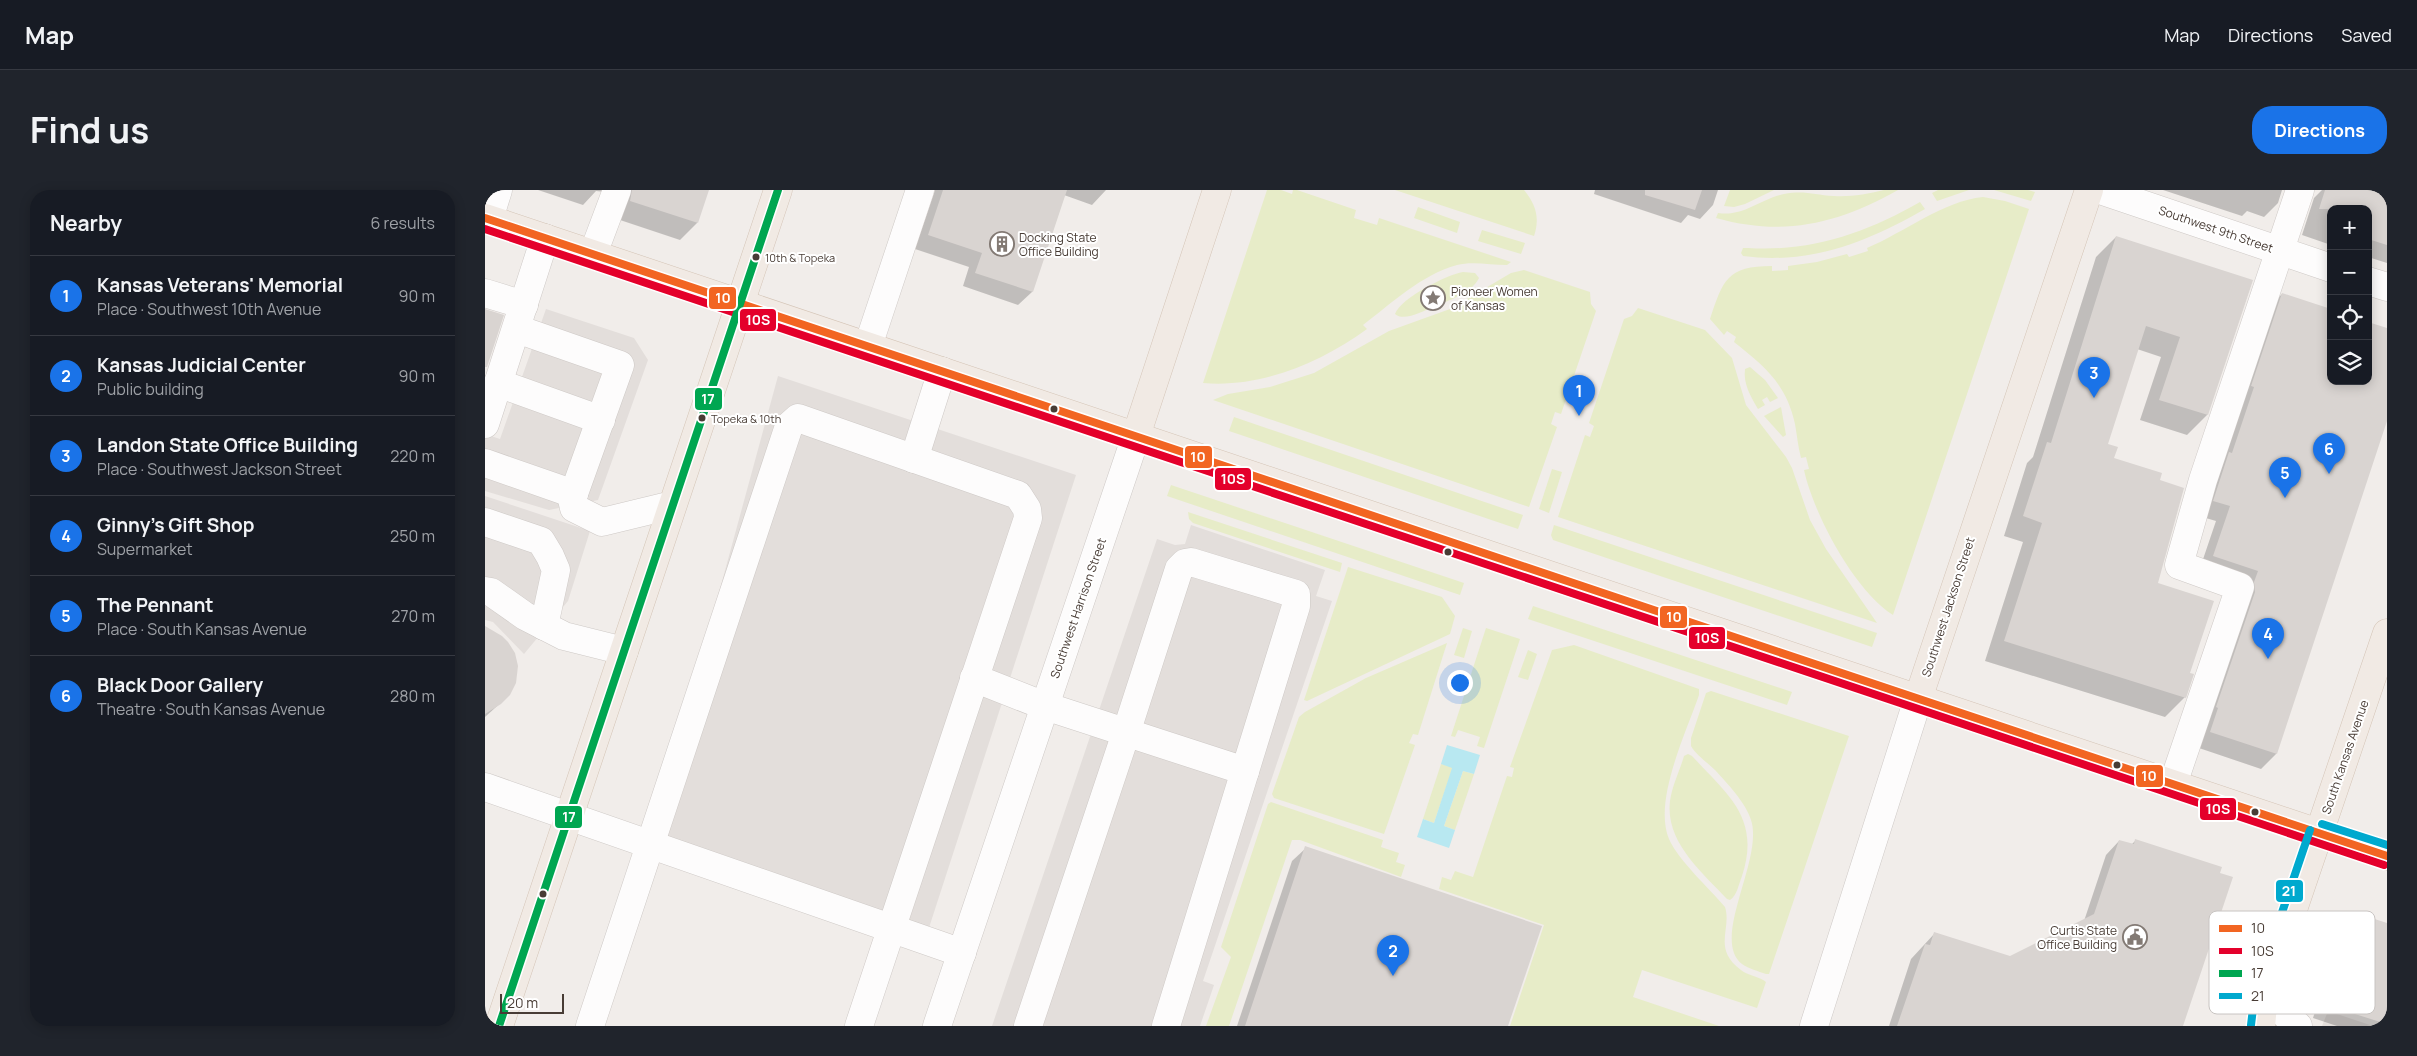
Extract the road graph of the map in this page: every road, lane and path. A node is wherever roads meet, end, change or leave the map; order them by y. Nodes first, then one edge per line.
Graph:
1 (498, 190) edge
2 (617, 190) edge
3 (778, 190) edge
4 (920, 190) edge
5 (1217, 190) edge
6 (2089, 190) edge
7 (2101, 190) edge
8 (2300, 190) edge
9 (487, 219) edge
10 (545, 238) junction
11 (2280, 251) junction
12 (593, 254) junction
13 (2327, 267) edge
14 (2372, 282) edge
15 (2387, 287) edge
16 (485, 293) edge
17 (740, 304) junction
18 (520, 317) junction
19 (867, 346) junction
20 (942, 372) junction
21 (498, 383) junction
22 (601, 420) junction
23 (485, 424) edge
24 (1135, 436) junction
25 (914, 459) junction
26 (485, 463) edge
27 (574, 494) junction
28 (672, 506) junction
29 (485, 522) edge
30 (485, 590) edge
31 (544, 626) junction
32 (2387, 633) edge
33 (624, 651) junction
34 (975, 678) junction
35 (1918, 698) junction
36 (1045, 706) junction
37 (1126, 733) junction
38 (1245, 771) junction
39 (2173, 784) junction
40 (485, 787) edge
41 (568, 818) junction
42 (2319, 833) junction
43 (650, 846) junction
44 (2387, 856) edge
45 (2293, 911) edge
46 (891, 929) junction
47 (961, 953) junction
48 (2250, 1014) edge
49 (2285, 1014) edge
50 (499, 1026) edge
51 (590, 1026) edge
52 (859, 1026) edge
53 (937, 1026) edge
54 (1028, 1026) edge
55 (1166, 1026) edge
56 (1813, 1026) edge
57 (2241, 1026) edge
58 (2298, 1026) edge

1 - 9 street
2 - 12 street
3 - 17 main road
4 - 19 street
5 - 24 main road, Southwest Harrison Street
6 - 35 main road, Southwest Jackson Street
7 - 11 street, Southwest 9th Street
8 - 11 street
9 - 10 main road
10 - 12 main road
10 - 18 street
11 - 13 street, Southwest 9th Street
11 - 39 street
12 - 17 main road
14 - 15 street
16 - 18 street
17 - 19 main road
17 - 28 main road
18 - 21 street
18 - 22 street
19 - 20 main road
20 - 24 main road
20 - 25 street
21 - 22 street
21 - 23 street
22 - 27 street
24 - 35 main road
24 - 36 street, Southwest Harrison Street
25 - 34 street
25 - 43 street
26 - 27 street
27 - 28 street
28 - 33 main road
29 - 31 street
30 - 31 street
31 - 33 street
32 - 42 main road, South Kansas Avenue
33 - 41 main road
34 - 36 street
34 - 46 street
35 - 39 main road
35 - 56 street, Southwest Jackson Street
36 - 37 street
36 - 47 street, Southwest Harrison Street
37 - 38 street
37 - 38 street
37 - 54 street
38 - 55 street
39 - 42 main road
40 - 41 street
41 - 43 street
41 - 50 main road
42 - 44 main road
42 - 45 main road, South Kansas Avenue
43 - 46 street
43 - 51 street
46 - 47 street
46 - 52 street
47 - 53 street, Southwest Harrison Street
48 - 57 main road, South Kansas Avenue
49 - 58 street

